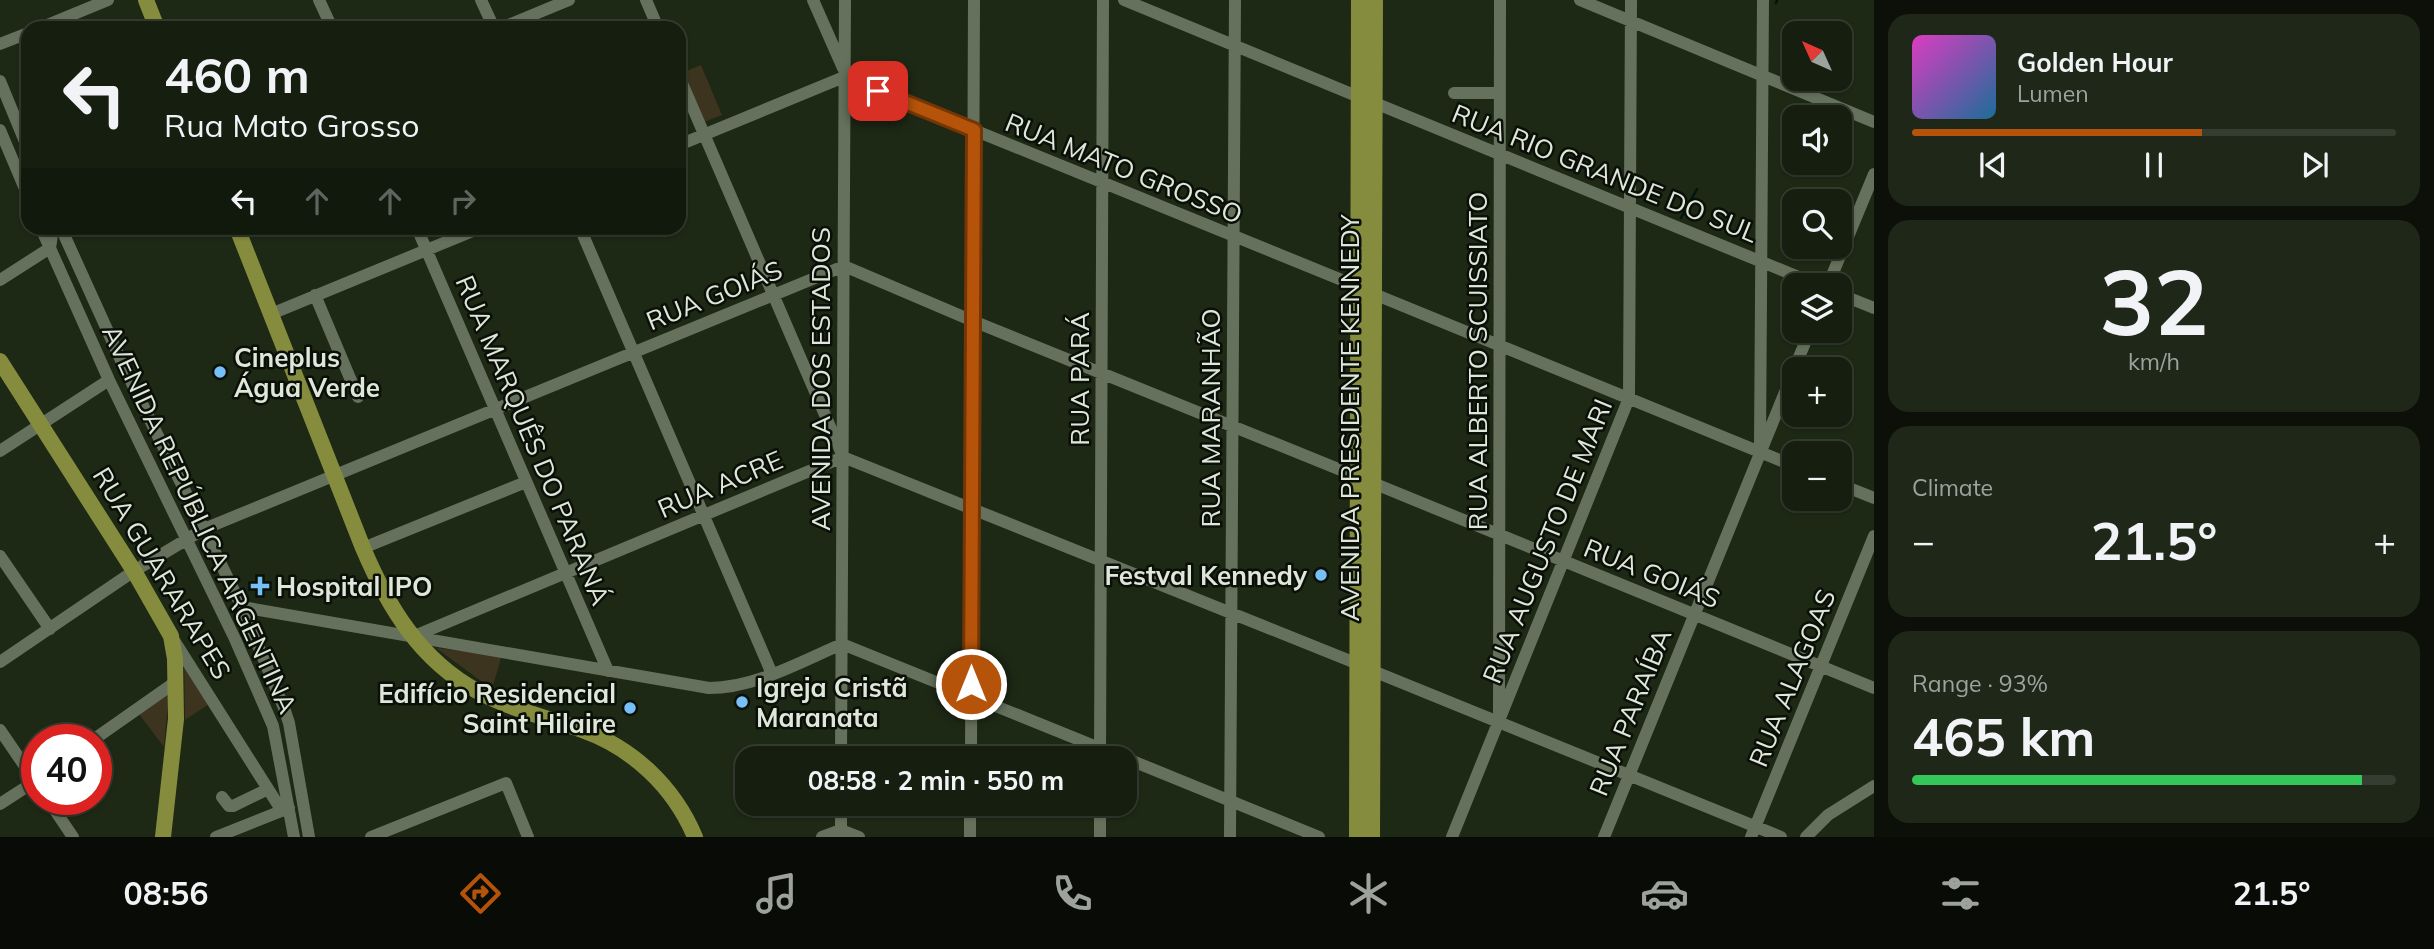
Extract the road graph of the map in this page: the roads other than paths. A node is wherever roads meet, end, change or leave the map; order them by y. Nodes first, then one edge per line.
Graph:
1 (108, 0) edge
2 (146, 0) edge
3 (320, 0) edge
4 (481, 0) edge
5 (569, 0) edge
6 (646, 0) edge
7 (974, 0) edge
8 (1103, 0) edge
9 (1124, 0) edge
10 (1235, 0) edge
11 (1359, 0) edge
12 (1375, 0) edge
13 (1500, 0) edge
14 (1580, 0) edge
15 (1631, 0) edge
16 (1763, 0) edge
17 (815, 3) edge
18 (845, 6) edge
19 (57, 21) edge
20 (154, 21) edge
21 (328, 21) edge
22 (491, 21) edge
23 (518, 21) edge
24 (655, 21) edge
25 (1630, 21) junction
26 (21, 36) edge
27 (0, 44) edge
28 (1235, 46) junction
29 (844, 75) junction
30 (1762, 75) junction
31 (0, 81) edge
32 (686, 93) edge
33 (1454, 93) dead end
34 (1500, 93) junction
35 (1359, 97) junction
36 (1375, 103) junction
37 (21, 121) edge
38 (1874, 122) edge
39 (0, 130) edge
40 (974, 130) junction
41 (704, 135) junction
42 (686, 142) edge
43 (1500, 155) junction
44 (1874, 174) edge
45 (21, 180) edge
46 (1103, 183) junction
47 (1630, 208) junction
48 (44, 235) edge
49 (52, 235) edge
50 (64, 235) edge
51 (240, 235) edge
52 (420, 235) edge
53 (463, 235) edge
54 (583, 235) edge
55 (1234, 237) junction
56 (50, 248) junction
57 (426, 250) junction
58 (1761, 262) junction
59 (844, 266) junction
60 (1788, 273) edge
61 (1833, 273) edge
62 (0, 280) edge
63 (1359, 287) junction
64 (1374, 294) junction
65 (315, 295) junction
66 (773, 295) junction
67 (1852, 299) edge
68 (1874, 308) edge
69 (271, 314) junction
70 (973, 321) junction
71 (1500, 346) junction
72 (634, 352) junction
73 (0, 361) edge
74 (1102, 373) junction
75 (109, 380) junction
76 (1366, 386) junction
77 (358, 397) dead end
78 (1629, 398) junction
79 (1782, 399) edge
80 (495, 409) junction
81 (41, 423) junction
82 (1233, 427) junction
83 (0, 451) edge
84 (1760, 452) junction
85 (843, 457) junction
86 (1782, 461) edge
87 (335, 475) junction
88 (1366, 480) junction
89 (526, 482) junction
90 (1852, 489) edge
91 (1874, 498) edge
92 (972, 509) junction
93 (704, 516) junction
94 (204, 529) junction
95 (1499, 535) junction
96 (1874, 536) edge
97 (186, 540) junction
98 (363, 548) junction
99 (0, 556) edge
100 (1101, 560) junction
101 (1563, 561) junction
102 (134, 571) junction
103 (565, 573) junction
104 (242, 607) junction
105 (1231, 613) junction
106 (1694, 615) junction
107 (50, 629) junction
108 (171, 636) junction
109 (412, 637) junction
110 (842, 644) junction
111 (0, 662) edge
112 (1821, 666) junction
113 (1365, 668) junction
114 (608, 671) junction
115 (772, 674) junction
116 (177, 681) junction
117 (1874, 688) edge
118 (971, 696) junction
119 (1365, 717) junction
120 (1499, 722) junction
121 (112, 727) edge
122 (0, 730) edge
123 (842, 746) edge
124 (971, 746) edge
125 (1084, 746) edge
126 (1100, 746) edge
127 (21, 760) edge
128 (1137, 763) edge
129 (1629, 775) junction
130 (1874, 786) edge
131 (268, 789) junction
132 (21, 791) edge
133 (222, 797) dead end
134 (1230, 801) junction
135 (0, 804) edge
136 (285, 810) junction
137 (58, 815) edge
138 (970, 816) edge
139 (1100, 816) edge
140 (1754, 832) edge
141 (841, 833) edge
142 (73, 837) edge
143 (163, 837) edge
144 (216, 837) edge
145 (294, 837) edge
146 (309, 837) edge
147 (371, 837) edge
148 (528, 837) edge
149 (695, 837) edge
150 (822, 837) edge
151 (859, 837) edge
152 (970, 837) edge
153 (1100, 837) edge
154 (1230, 837) edge
155 (1318, 837) edge
156 (1357, 837) edge
157 (1372, 837) edge
158 (1452, 837) edge
159 (1604, 837) edge
160 (1781, 837) edge
161 (1806, 837) edge

1 - 19 street
2 - 20 main road
3 - 21 street
4 - 22 street
5 - 23 street
6 - 24 street
7 - 40 street
8 - 46 street, RUA PARÁ
9 - 28 street
10 - 28 street, RUA MARANHÃO
11 - 35 main road, AVENIDA PRESIDENTE KENNEDY
12 - 36 main road, AVENIDA PRESIDENTE KENNEDY
13 - 34 street, RUA ALBERTO SCUISSIATO
14 - 25 street
15 - 25 street, RUA AUGUSTO DE MARI
16 - 30 street
17 - 18 street
17 - 29 street
18 - 29 street, AVENIDA DOS ESTADOS
25 - 30 street
25 - 47 street, RUA AUGUSTO DE MARI
26 - 27 street
28 - 35 street
28 - 55 street, RUA MARANHÃO
29 - 40 street, RUA MATO GROSSO
29 - 41 street
29 - 59 street, AVENIDA DOS ESTADOS
30 - 38 street
30 - 58 street
31 - 37 street
32 - 41 street
33 - 34 street
34 - 43 street, RUA ALBERTO SCUISSIATO
35 - 63 main road, AVENIDA PRESIDENTE KENNEDY
36 - 43 street, RUA RIO GRANDE DO SUL
36 - 64 main road, AVENIDA PRESIDENTE KENNEDY
39 - 45 street
40 - 46 street, RUA MATO GROSSO
40 - 70 street
41 - 42 street
41 - 66 street
43 - 47 street, RUA RIO GRANDE DO SUL
43 - 71 street, RUA ALBERTO SCUISSIATO
44 - 61 street
46 - 55 street, RUA MATO GROSSO
46 - 74 street, RUA PARÁ
47 - 58 street, RUA RIO GRANDE DO SUL
47 - 78 street, RUA AUGUSTO DE MARI
48 - 56 street, AVENIDA REPÚBLICA ARGENTINA
49 - 56 street
50 - 94 street, AVENIDA REPÚBLICA ARGENTINA
51 - 69 main road
52 - 57 street, RUA MARQUÊS DO PARANÁ
53 - 57 street
54 - 72 street
55 - 63 street, RUA MATO GROSSO
55 - 82 street, RUA MARANHÃO
56 - 62 street
56 - 75 street, AVENIDA REPÚBLICA ARGENTINA
57 - 65 street
57 - 80 street, RUA MARQUÊS DO PARANÁ
58 - 60 street, RUA RIO GRANDE DO SUL
58 - 84 street
59 - 66 street, RUA GOIÁS
59 - 70 street, RUA GOIÁS
59 - 85 street, AVENIDA DOS ESTADOS
63 - 76 main road, AVENIDA PRESIDENTE KENNEDY
64 - 71 street
64 - 76 main road, AVENIDA PRESIDENTE KENNEDY
65 - 69 street
65 - 77 street
66 - 72 street, RUA GOIÁS
66 - 85 street
67 - 68 street
69 - 87 main road
70 - 74 street, RUA GOIÁS
70 - 92 street
71 - 78 street
71 - 95 street, RUA ALBERTO SCUISSIATO
72 - 80 street, RUA GOIÁS
72 - 93 street
73 - 81 main road, RUA GUARARAPES
74 - 82 street, RUA GOIÁS
74 - 100 street, RUA PARÁ
75 - 81 street
75 - 97 street, AVENIDA REPÚBLICA ARGENTINA
76 - 88 main road, AVENIDA PRESIDENTE KENNEDY
78 - 84 street
78 - 101 street, RUA AUGUSTO DE MARI
79 - 84 street, RUA PARAÍBA
80 - 87 street, RUA GOIÁS
80 - 89 street, RUA MARQUÊS DO PARANÁ
81 - 83 street
81 - 102 main road, RUA GUARARAPES
82 - 88 street, RUA GOIÁS
82 - 105 street, RUA MARANHÃO
84 - 86 street
84 - 106 street, RUA PARAÍBA
85 - 92 street
85 - 93 street, RUA ACRE
85 - 110 street, AVENIDA DOS ESTADOS
87 - 94 street, RUA GOIÁS
87 - 98 main road
88 - 95 street, RUA GOIÁS
88 - 113 main road, AVENIDA PRESIDENTE KENNEDY
89 - 98 street
89 - 103 street, RUA MARQUÊS DO PARANÁ
90 - 91 street
92 - 100 street
92 - 118 street
93 - 103 street, RUA ACRE
93 - 115 street
94 - 97 street, RUA GOIÁS
94 - 104 street, AVENIDA REPÚBLICA ARGENTINA
95 - 101 street, RUA GOIÁS
95 - 120 street, RUA ALBERTO SCUISSIATO
96 - 112 street, RUA ALAGOAS
97 - 102 street, RUA GOIÁS
97 - 136 street, AVENIDA REPÚBLICA ARGENTINA
98 - 109 main road
99 - 107 street
100 - 105 street
100 - 126 street, RUA PARÁ
101 - 106 street, RUA GOIÁS
101 - 120 street, RUA AUGUSTO DE MARI
102 - 107 street, RUA GOIÁS
102 - 108 main road, RUA GUARARAPES
103 - 109 street, RUA ACRE
103 - 114 street, RUA MARQUÊS DO PARANÁ
104 - 109 street
104 - 146 street, AVENIDA REPÚBLICA ARGENTINA
105 - 113 street
105 - 134 street, RUA MARANHÃO
106 - 112 street, RUA GOIÁS
106 - 129 street, RUA PARAÍBA
107 - 111 street, RUA GOIÁS
108 - 116 main road
108 - 131 street, RUA GUARARAPES
109 - 114 street
109 - 149 main road
110 - 115 street
110 - 118 street
110 - 123 street, AVENIDA DOS ESTADOS
112 - 117 street, RUA GOIÁS
112 - 140 street, RUA ALAGOAS
113 - 119 main road, AVENIDA PRESIDENTE KENNEDY
113 - 120 street
114 - 115 street
116 - 121 street
116 - 143 main road
118 - 124 street
118 - 125 street
119 - 156 main road, AVENIDA PRESIDENTE KENNEDY
119 - 157 main road, AVENIDA PRESIDENTE KENNEDY
120 - 129 street
120 - 158 street, RUA AUGUSTO DE MARI
122 - 127 street
128 - 134 street
129 - 140 street
129 - 159 street, RUA PARAÍBA
130 - 161 street
131 - 133 street
131 - 136 street, RUA GUARARAPES
132 - 135 street
134 - 154 street, RUA MARANHÃO
134 - 155 street
136 - 144 street
136 - 145 street, AVENIDA REPÚBLICA ARGENTINA
137 - 142 street
138 - 152 street
139 - 153 street
140 - 160 street
141 - 150 street
141 - 151 street
147 - 148 street

